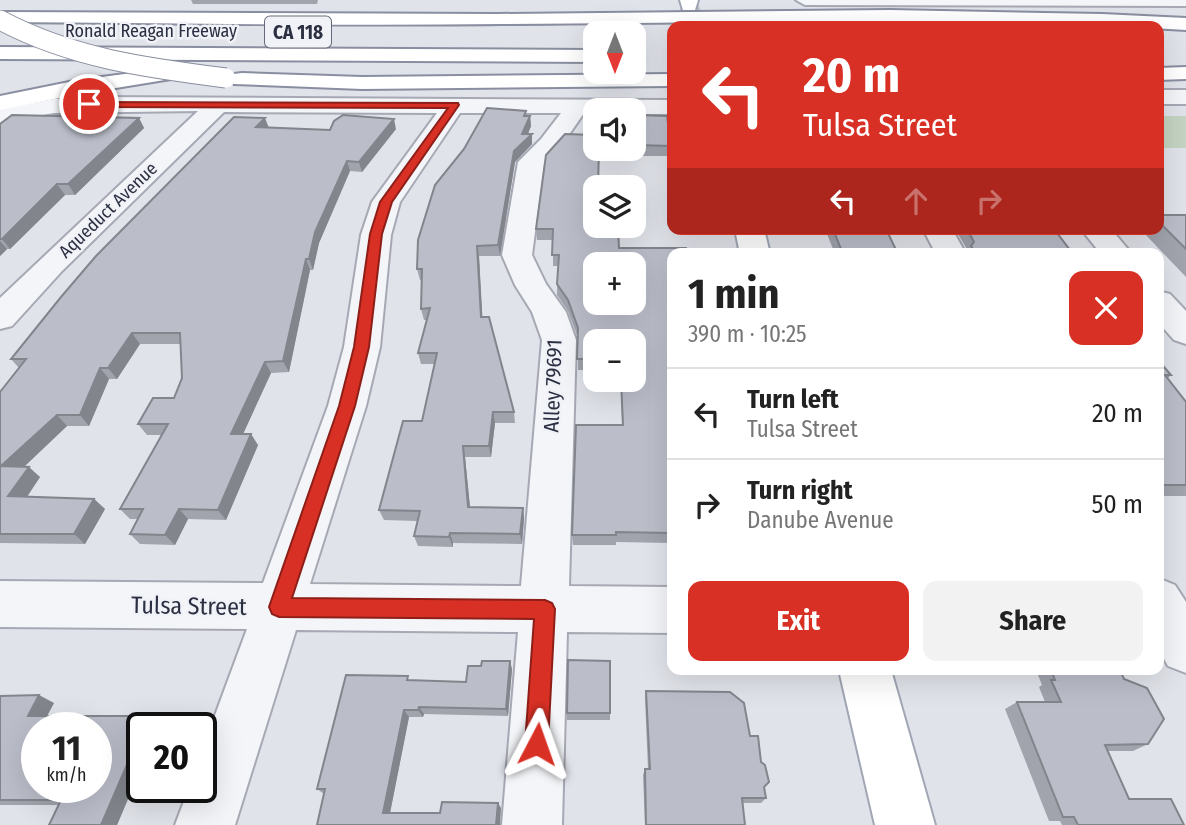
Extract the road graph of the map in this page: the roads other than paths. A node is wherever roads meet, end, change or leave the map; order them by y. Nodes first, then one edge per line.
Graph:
1 (805, 0) edge
2 (459, 1) edge
3 (1186, 1) edge
4 (890, 15) junction
5 (0, 19) edge
6 (1136, 21) edge
7 (1164, 23) edge
8 (1186, 24) edge
9 (0, 31) edge
10 (583, 34) edge
11 (646, 34) edge
12 (667, 34) edge
13 (0, 40) edge
14 (583, 42) edge
15 (0, 53) edge
16 (570, 56) junction
17 (583, 56) edge
18 (1186, 73) edge
19 (1164, 74) edge
20 (667, 80) edge
21 (1164, 97) edge
22 (1186, 97) edge
23 (0, 103) edge
24 (218, 105) junction
25 (454, 105) junction
26 (578, 106) junction
27 (667, 107) edge
28 (0, 116) edge
29 (1164, 308) edge
30 (0, 318) edge
31 (1186, 332) edge
32 (1164, 596) edge
33 (1186, 596) edge
34 (0, 604) edge
35 (279, 607) junction
36 (545, 609) junction
37 (667, 610) edge
38 (1164, 611) edge
39 (1186, 648) edge
40 (866, 675) edge
41 (205, 825) edge
42 (532, 825) edge
43 (905, 825) edge

1 - 3 street
2 - 4 main road
4 - 5 main road
4 - 6 main road
5 - 20 main road, bridge
7 - 8 main road
9 - 10 main road, Ronald Reagan Freeway / CA 118
11 - 12 main road
13 - 14 main road, CA 118
15 - 16 main road, Ronald Reagan Freeway / CA 118
16 - 17 main road, Ronald Reagan Freeway / CA 118
16 - 23 main road
18 - 19 main road
21 - 22 street
24 - 25 street
24 - 28 street
24 - 30 street, Aqueduct Avenue
25 - 26 street
25 - 35 street
26 - 27 street
26 - 36 street, Alley 79691
29 - 31 street
32 - 33 street
34 - 35 street, Tulsa Street
35 - 36 street, Tulsa Street
35 - 41 street
36 - 37 street, Tulsa Street
36 - 42 street, Alley 79691
38 - 39 street
40 - 43 main road

